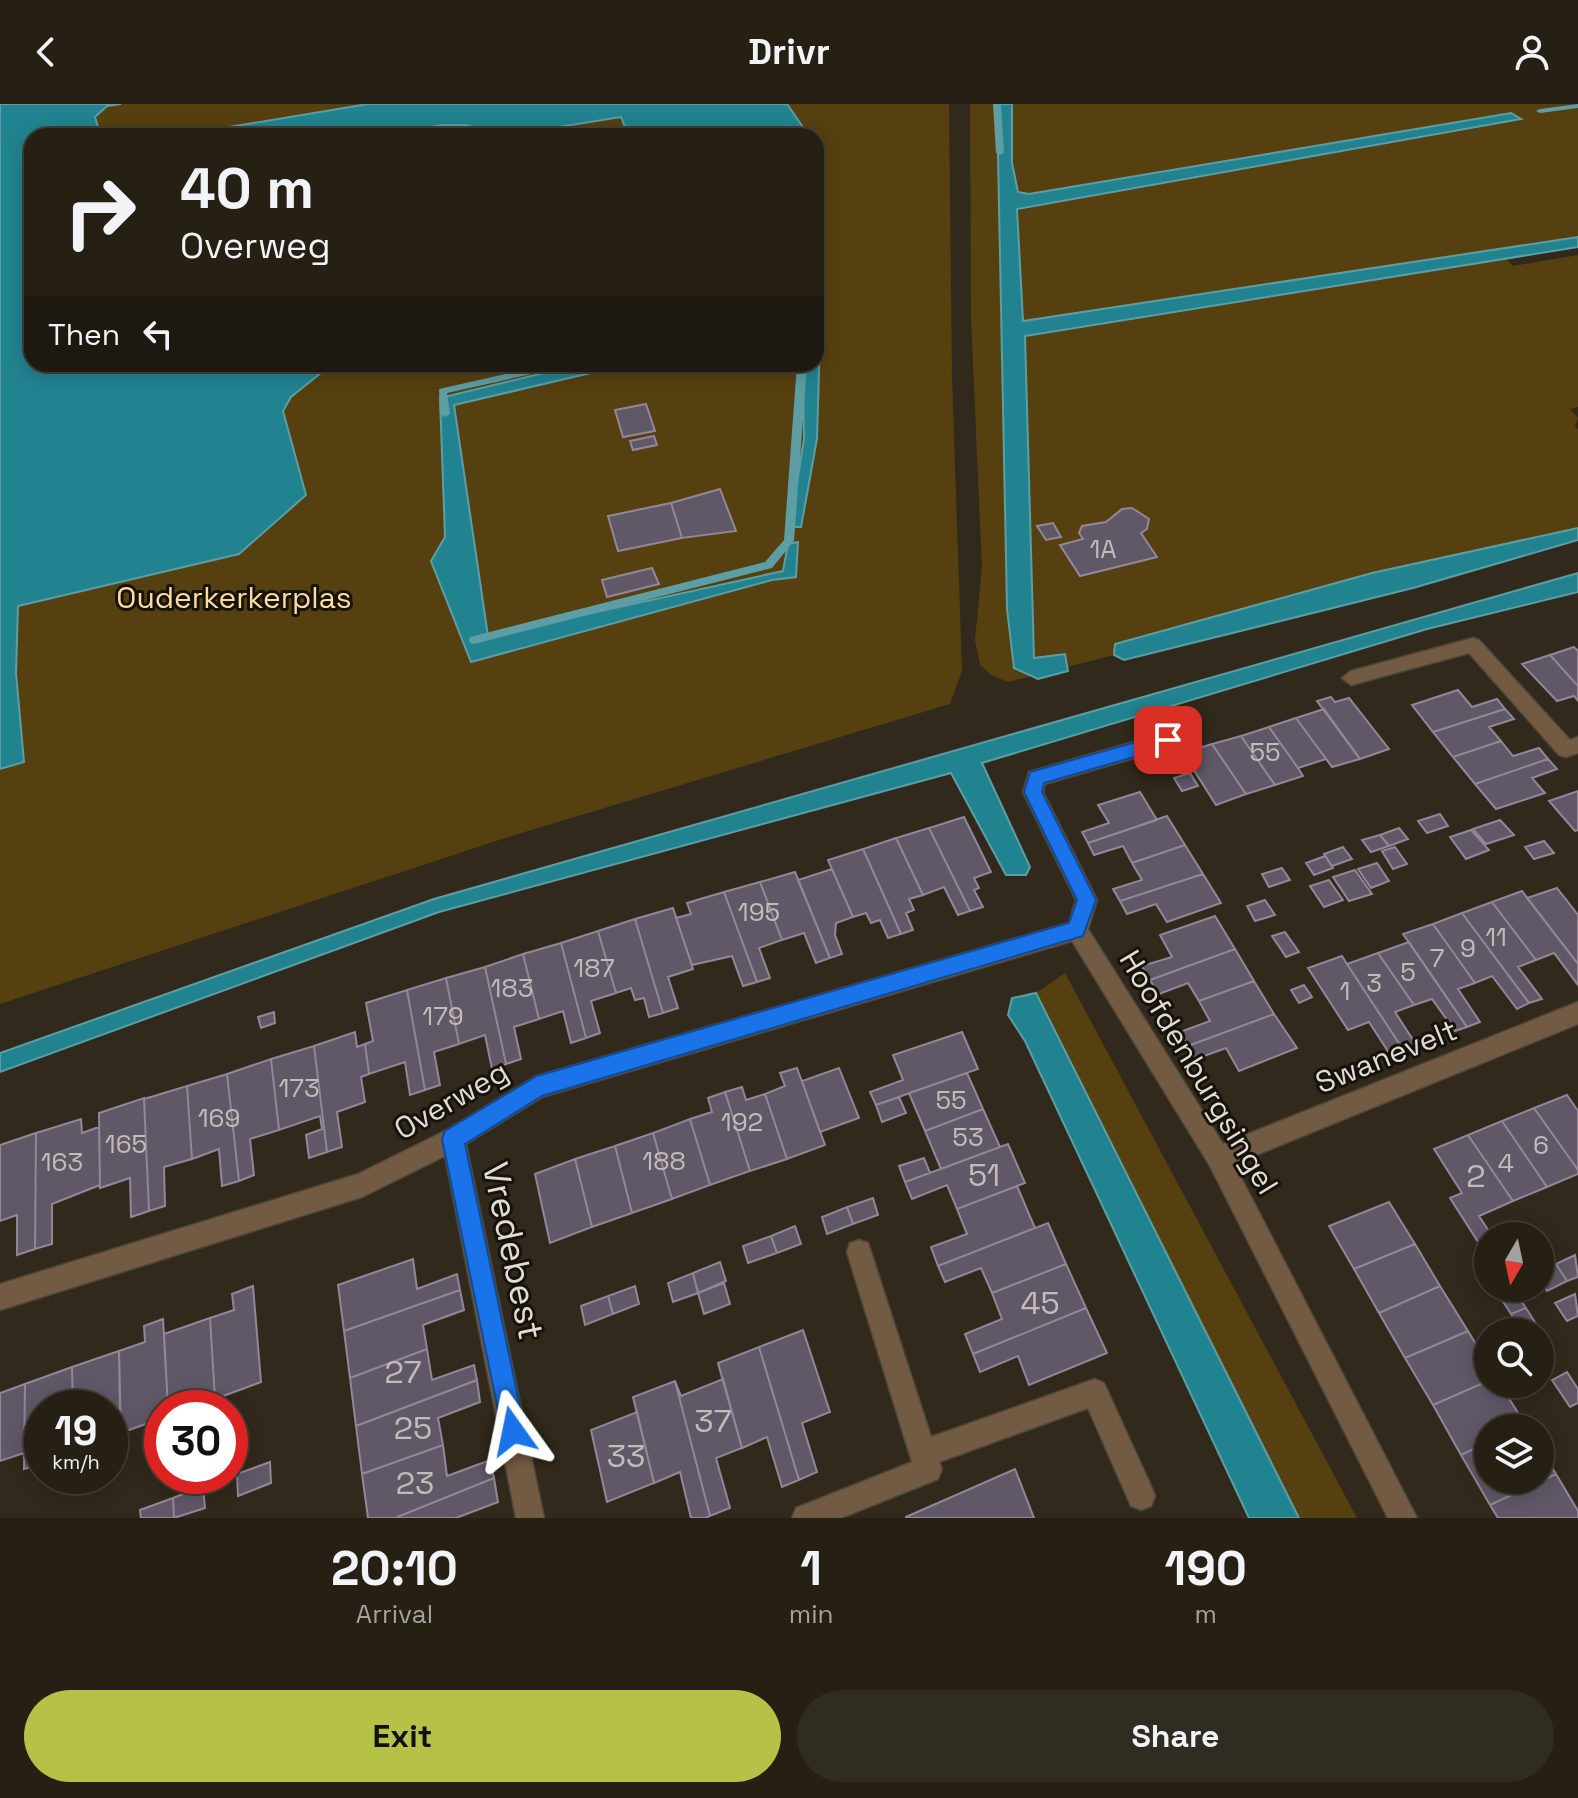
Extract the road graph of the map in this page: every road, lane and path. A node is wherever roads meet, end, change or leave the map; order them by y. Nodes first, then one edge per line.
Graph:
1 (1351, 678) dead end
2 (1168, 740) dead end
3 (1578, 745) edge
4 (1077, 930) junction
5 (1578, 1013) edge
6 (453, 1139) junction
7 (1218, 1158) junction
8 (859, 1252) dead end
9 (0, 1297) edge
10 (923, 1454) junction
11 (1141, 1496) dead end
12 (530, 1518) edge
13 (806, 1518) edge
14 (1403, 1518) edge

1 - 3 street
2 - 4 street
4 - 6 street, Overweg
4 - 7 street, Hoofdenburgsingel
5 - 7 street, Swanevelt
6 - 9 street, Overweg
6 - 12 street, Vredebest
7 - 14 street, Hoofdenburgsingel
8 - 10 street
10 - 11 street
10 - 13 street

